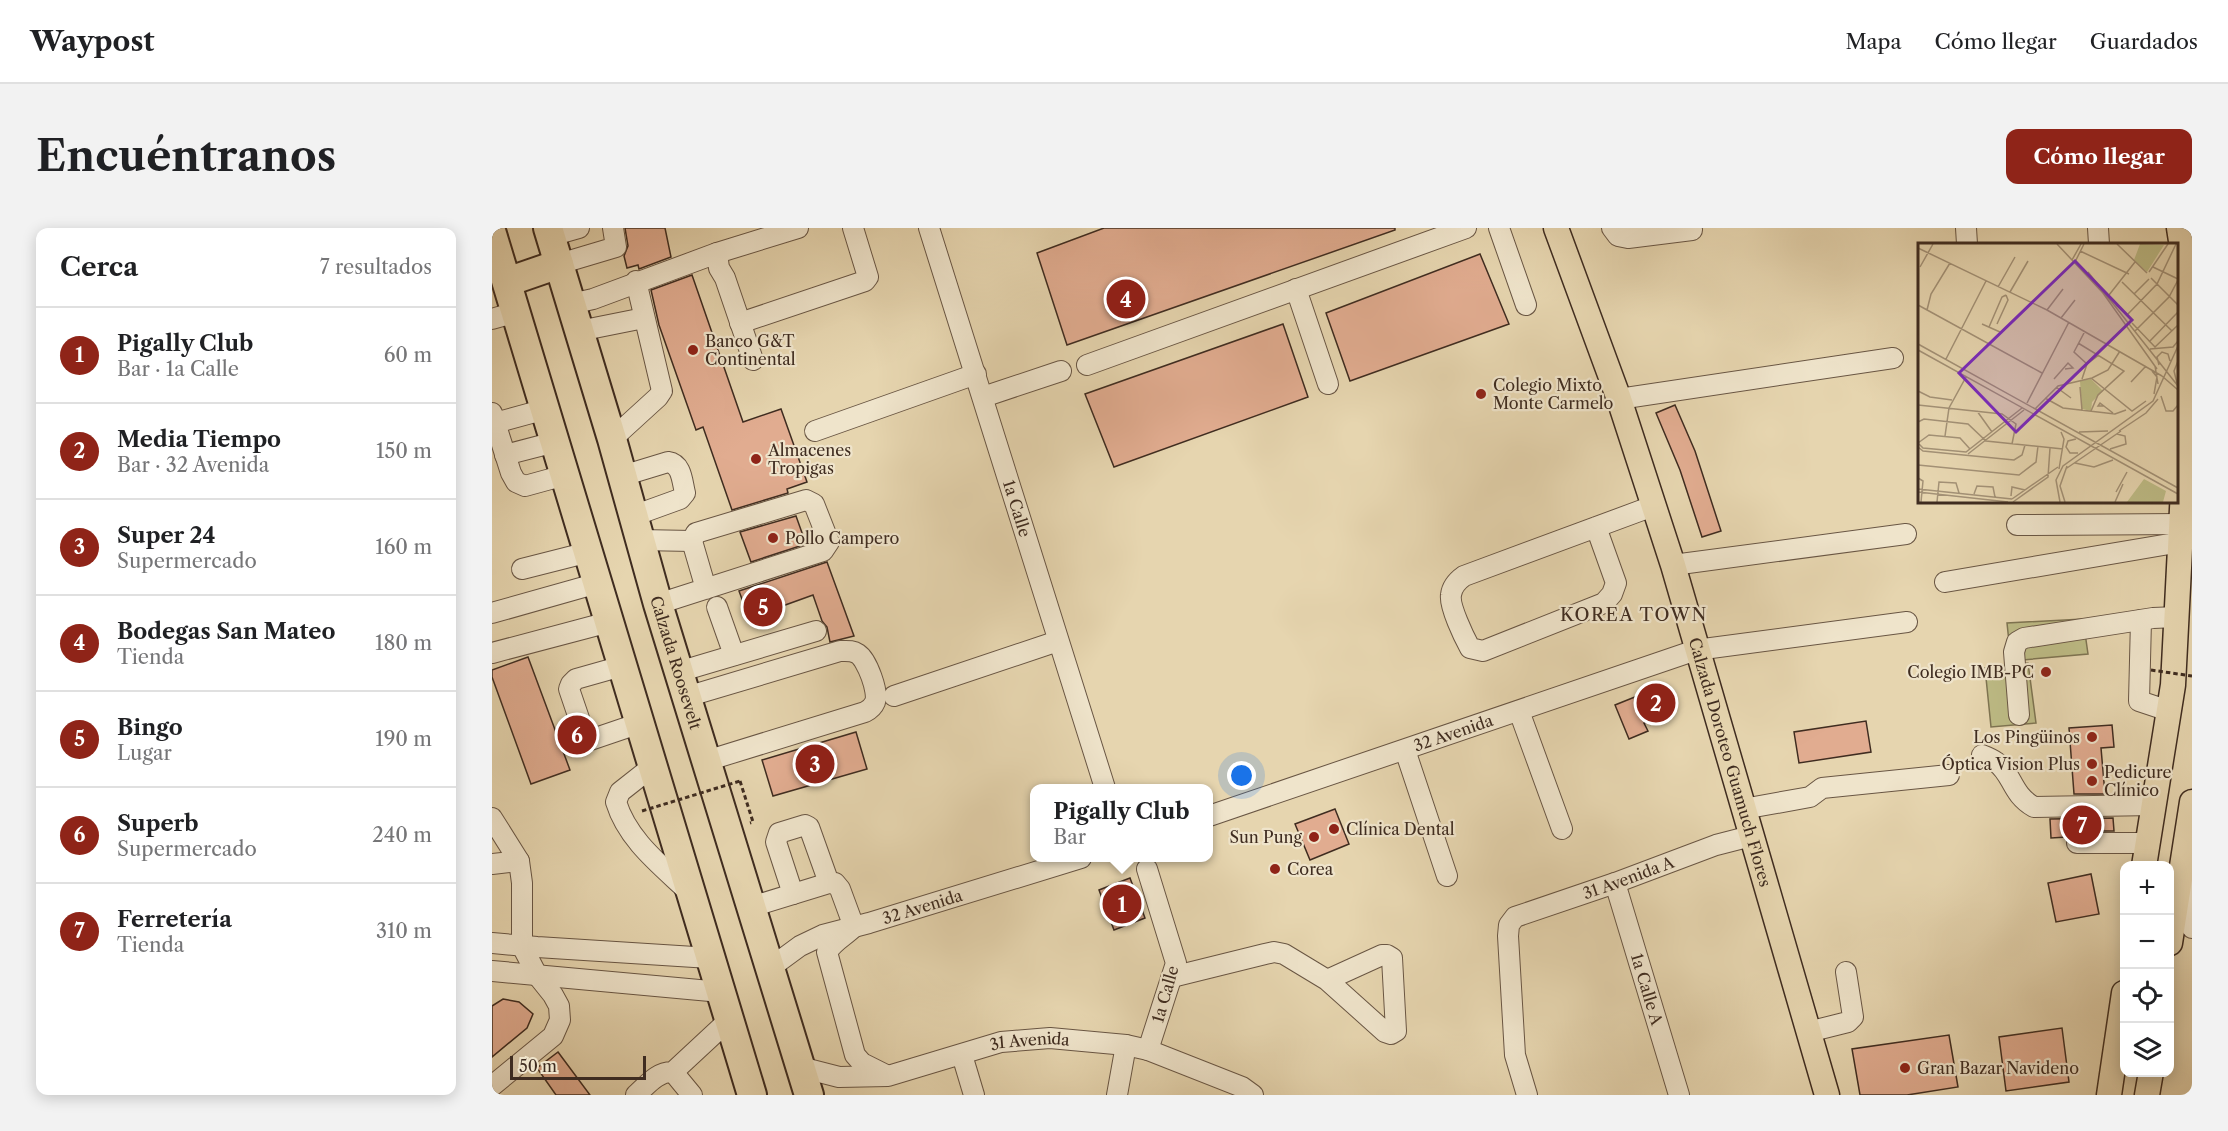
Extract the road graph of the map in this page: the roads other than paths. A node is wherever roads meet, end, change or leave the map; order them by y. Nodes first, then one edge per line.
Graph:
1 (579, 228) edge
2 (613, 228) edge
3 (798, 228) edge
4 (853, 228) edge
5 (929, 228) edge
6 (1466, 228) edge
7 (1499, 228) edge
8 (1556, 228) edge
9 (1612, 228) edge
10 (1966, 228) edge
11 (1692, 230) dead end
12 (550, 232) edge
13 (492, 234) edge
14 (1967, 243) edge
15 (2182, 246) edge
16 (717, 254) junction
17 (560, 264) junction
18 (636, 281) junction
19 (507, 282) junction
20 (1296, 289) junction
21 (1526, 305) dead end
22 (2179, 307) edge
23 (504, 316) edge
24 (575, 317) junction
25 (644, 318) junction
26 (740, 324) junction
27 (1893, 358) dead end
28 (753, 360) dead end
29 (1087, 364) dead end
30 (1061, 371) dead end
31 (976, 374) junction
32 (2179, 375) edge
33 (1328, 384) dead end
34 (983, 397) junction
35 (1619, 399) junction
36 (546, 409) junction
37 (494, 418) edge
38 (815, 431) dead end
39 (612, 439) junction
40 (555, 442) junction
41 (505, 455) junction
42 (2180, 470) edge
43 (565, 475) junction
44 (622, 476) junction
45 (1653, 506) junction
46 (2017, 525) dead end
47 (1596, 527) junction
48 (636, 528) junction
49 (2181, 533) junction
50 (1906, 534) dead end
51 (692, 541) junction
52 (589, 552) junction
53 (1673, 565) junction
54 (522, 569) dead end
55 (1945, 582) dead end
56 (598, 583) junction
57 (706, 589) junction
58 (658, 604) junction
59 (717, 608) dead end
60 (492, 613) edge
61 (2177, 617) junction
62 (2141, 620) junction
63 (1907, 621) dead end
64 (609, 622) junction
65 (816, 631) dead end
66 (1058, 641) junction
67 (1696, 650) junction
68 (492, 653) edge
69 (734, 655) junction
70 (622, 666) junction
71 (682, 685) junction
72 (894, 696) dead end
73 (1519, 711) junction
74 (2169, 711) junction
75 (2019, 715) dead end
76 (639, 723) junction
77 (1405, 750) junction
78 (1982, 755) dead end
79 (706, 760) junction
80 (652, 766) junction
81 (1949, 775) dead end
82 (1103, 784) edge
83 (2192, 802) edge
84 (2154, 805) junction
85 (1743, 810) junction
86 (1213, 815) edge
87 (492, 818) edge
88 (1562, 829) dead end
89 (1751, 836) junction
90 (2077, 843) dead end
91 (2187, 846) edge
92 (2146, 854) edge
93 (519, 861) junction
94 (1068, 862) edge
95 (492, 864) edge
96 (1148, 869) dead end
97 (1447, 876) dead end
98 (829, 883) junction
99 (1615, 883) junction
100 (691, 893) junction
101 (793, 894) junction
102 (751, 907) junction
103 (2174, 916) edge
104 (854, 927) junction
105 (2192, 928) edge
106 (492, 943) edge
107 (522, 946) junction
108 (710, 958) junction
109 (770, 968) junction
110 (492, 971) edge
111 (1846, 972) dead end
112 (537, 975) junction
113 (1172, 977) junction
114 (1327, 981) dead end
115 (721, 992) junction
116 (729, 1020) junction
117 (2120, 1020) edge
118 (1808, 1032) junction
119 (1126, 1045) junction
120 (1148, 1050) junction
121 (962, 1055) junction
122 (800, 1067) junction
123 (673, 1072) junction
124 (888, 1076) junction
125 (2150, 1077) edge
126 (492, 1086) edge
127 (636, 1095) edge
128 (692, 1095) edge
129 (752, 1095) edge
130 (809, 1095) edge
131 (974, 1095) edge
132 (1117, 1095) edge
133 (1253, 1095) edge
134 (1527, 1095) edge
135 (1679, 1095) edge
136 (1827, 1095) edge
137 (2109, 1095) edge
138 (2147, 1095) edge

1 - 12 street
2 - 17 street
3 - 16 street
4 - 26 street
5 - 31 street, 1a Calle
6 - 20 street
7 - 21 street
8 - 35 main road, Calzada Doroteo Guamuch Flores
9 - 11 street
10 - 14 street
12 - 17 highway, Calzada Roosevelt
13 - 19 highway
15 - 22 main road
16 - 18 street
16 - 26 street
17 - 19 highway
17 - 24 highway, Calzada Roosevelt
18 - 24 street
18 - 25 street
19 - 23 highway
20 - 29 street
20 - 33 street
22 - 32 main road
23 - 36 highway
24 - 25 street
24 - 39 highway, Calzada Roosevelt
25 - 39 street
26 - 28 street
27 - 35 street
30 - 34 street
31 - 34 street, 1a Calle
31 - 38 street
32 - 42 main road
34 - 66 street, 1a Calle
35 - 45 main road, Calzada Doroteo Guamuch Flores
36 - 37 street
36 - 40 highway
37 - 41 street
39 - 44 highway, Calzada Roosevelt
40 - 41 street
40 - 43 highway
41 - 43 street
42 - 49 main road
43 - 52 highway
44 - 48 highway, Calzada Roosevelt
44 - 48 street
45 - 47 street
45 - 53 main road, Calzada Doroteo Guamuch Flores
46 - 49 street
47 - 47 street
48 - 51 street
48 - 58 highway, Calzada Roosevelt
49 - 55 street
49 - 61 main road
50 - 53 street
51 - 57 street
51 - 57 street
52 - 54 street
52 - 56 highway
53 - 67 main road, Calzada Doroteo Guamuch Flores
56 - 60 street
56 - 64 highway
57 - 58 street
58 - 71 highway, Calzada Roosevelt
59 - 69 street
61 - 62 street
61 - 74 main road
62 - 74 street
62 - 75 street
63 - 67 street, 32 Avenida
64 - 68 street
64 - 70 highway
65 - 69 street
66 - 72 street
66 - 82 street, 1a Calle
67 - 73 street, 32 Avenida
67 - 85 main road, Calzada Doroteo Guamuch Flores
69 - 71 street
70 - 76 highway
70 - 76 street
71 - 79 highway, Calzada Roosevelt
71 - 79 street
73 - 77 street, 32 Avenida
73 - 88 street
74 - 84 main road
76 - 80 highway
77 - 86 street, 32 Avenida
77 - 97 street
78 - 84 street
79 - 102 highway, Calzada Roosevelt
80 - 100 highway
80 - 100 street
81 - 85 street
83 - 91 main road
84 - 92 main road
85 - 89 main road, Calzada Doroteo Guamuch Flores
87 - 93 street
89 - 99 street, 31 Avenida A
89 - 118 main road, Calzada Doroteo Guamuch Flores
90 - 92 street
91 - 103 main road
91 - 105 street
93 - 95 street
93 - 107 street
94 - 104 street, 32 Avenida
96 - 113 street, 1a Calle
98 - 101 street
98 - 101 street
98 - 104 street
99 - 134 street, 31 Avenida A
99 - 135 street, 1a Calle A
100 - 108 highway
101 - 102 street
102 - 109 highway, Calzada Roosevelt
104 - 109 street, 32 Avenida
104 - 124 street
106 - 107 street
107 - 108 street
107 - 112 street
108 - 115 highway
109 - 122 highway, Calzada Roosevelt
110 - 112 street
111 - 118 street
112 - 115 street
112 - 126 street
113 - 114 street
113 - 120 street, 1a Calle
115 - 116 highway
116 - 123 street
116 - 129 highway
117 - 137 main road
118 - 136 main road, Calzada Doroteo Guamuch Flores
119 - 120 street, 31 Avenida
119 - 121 street, 31 Avenida
119 - 132 street
120 - 133 street, 31 Avenida
121 - 124 street, 31 Avenida
121 - 131 street
122 - 124 street, 31 Avenida
122 - 130 highway, Calzada Roosevelt
123 - 127 street
123 - 128 street
125 - 138 main road

